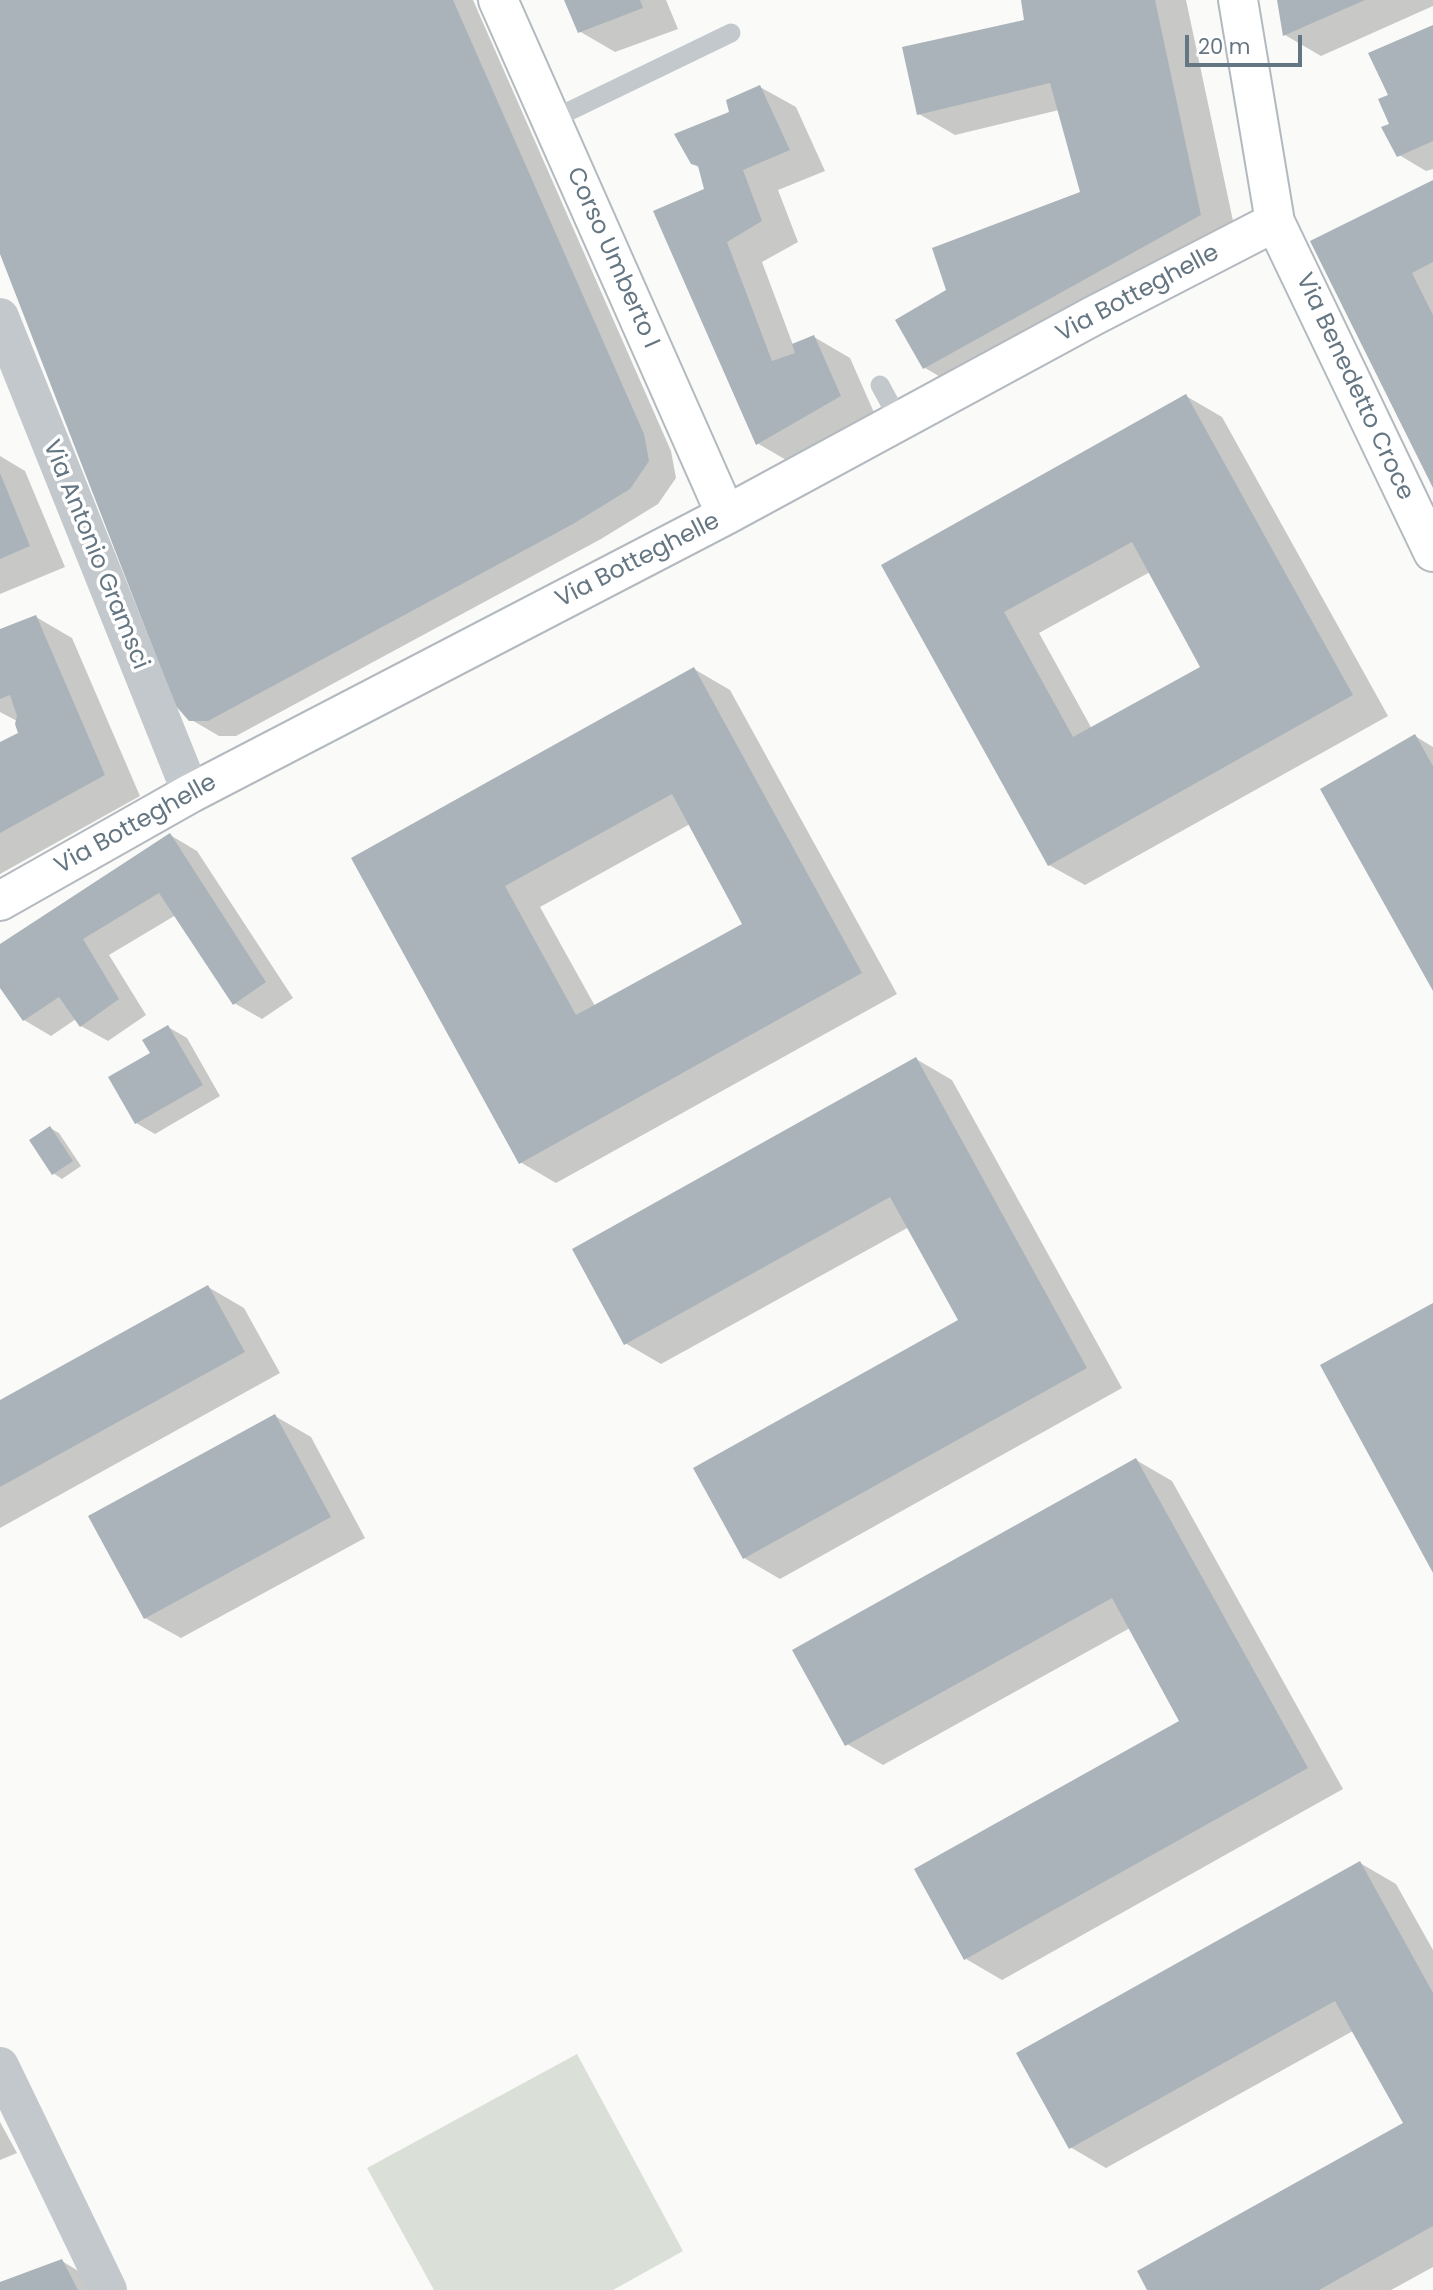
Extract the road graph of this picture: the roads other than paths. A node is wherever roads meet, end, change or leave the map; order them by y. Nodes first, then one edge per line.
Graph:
1 (498, 0) edge
2 (1238, 0) edge
3 (731, 33) dead end
4 (551, 120) junction
5 (1276, 222) junction
6 (0, 317) edge
7 (880, 385) dead end
8 (900, 422) junction
9 (726, 515) junction
10 (1433, 552) edge
11 (191, 793) junction
12 (0, 901) edge
13 (0, 2066) edge
14 (108, 2290) edge

1 - 4 main road, Corso Umberto I
2 - 5 main road, Via Benedetto Croce
3 - 4 lane
4 - 9 main road, Corso Umberto I
5 - 8 main road, Via Botteghelle
5 - 10 main road, Via Benedetto Croce
6 - 11 street, Via Antonio Gramsci
7 - 8 lane
8 - 9 main road, Via Botteghelle
9 - 11 main road, Via Botteghelle
11 - 12 main road, Via Botteghelle
13 - 14 street

